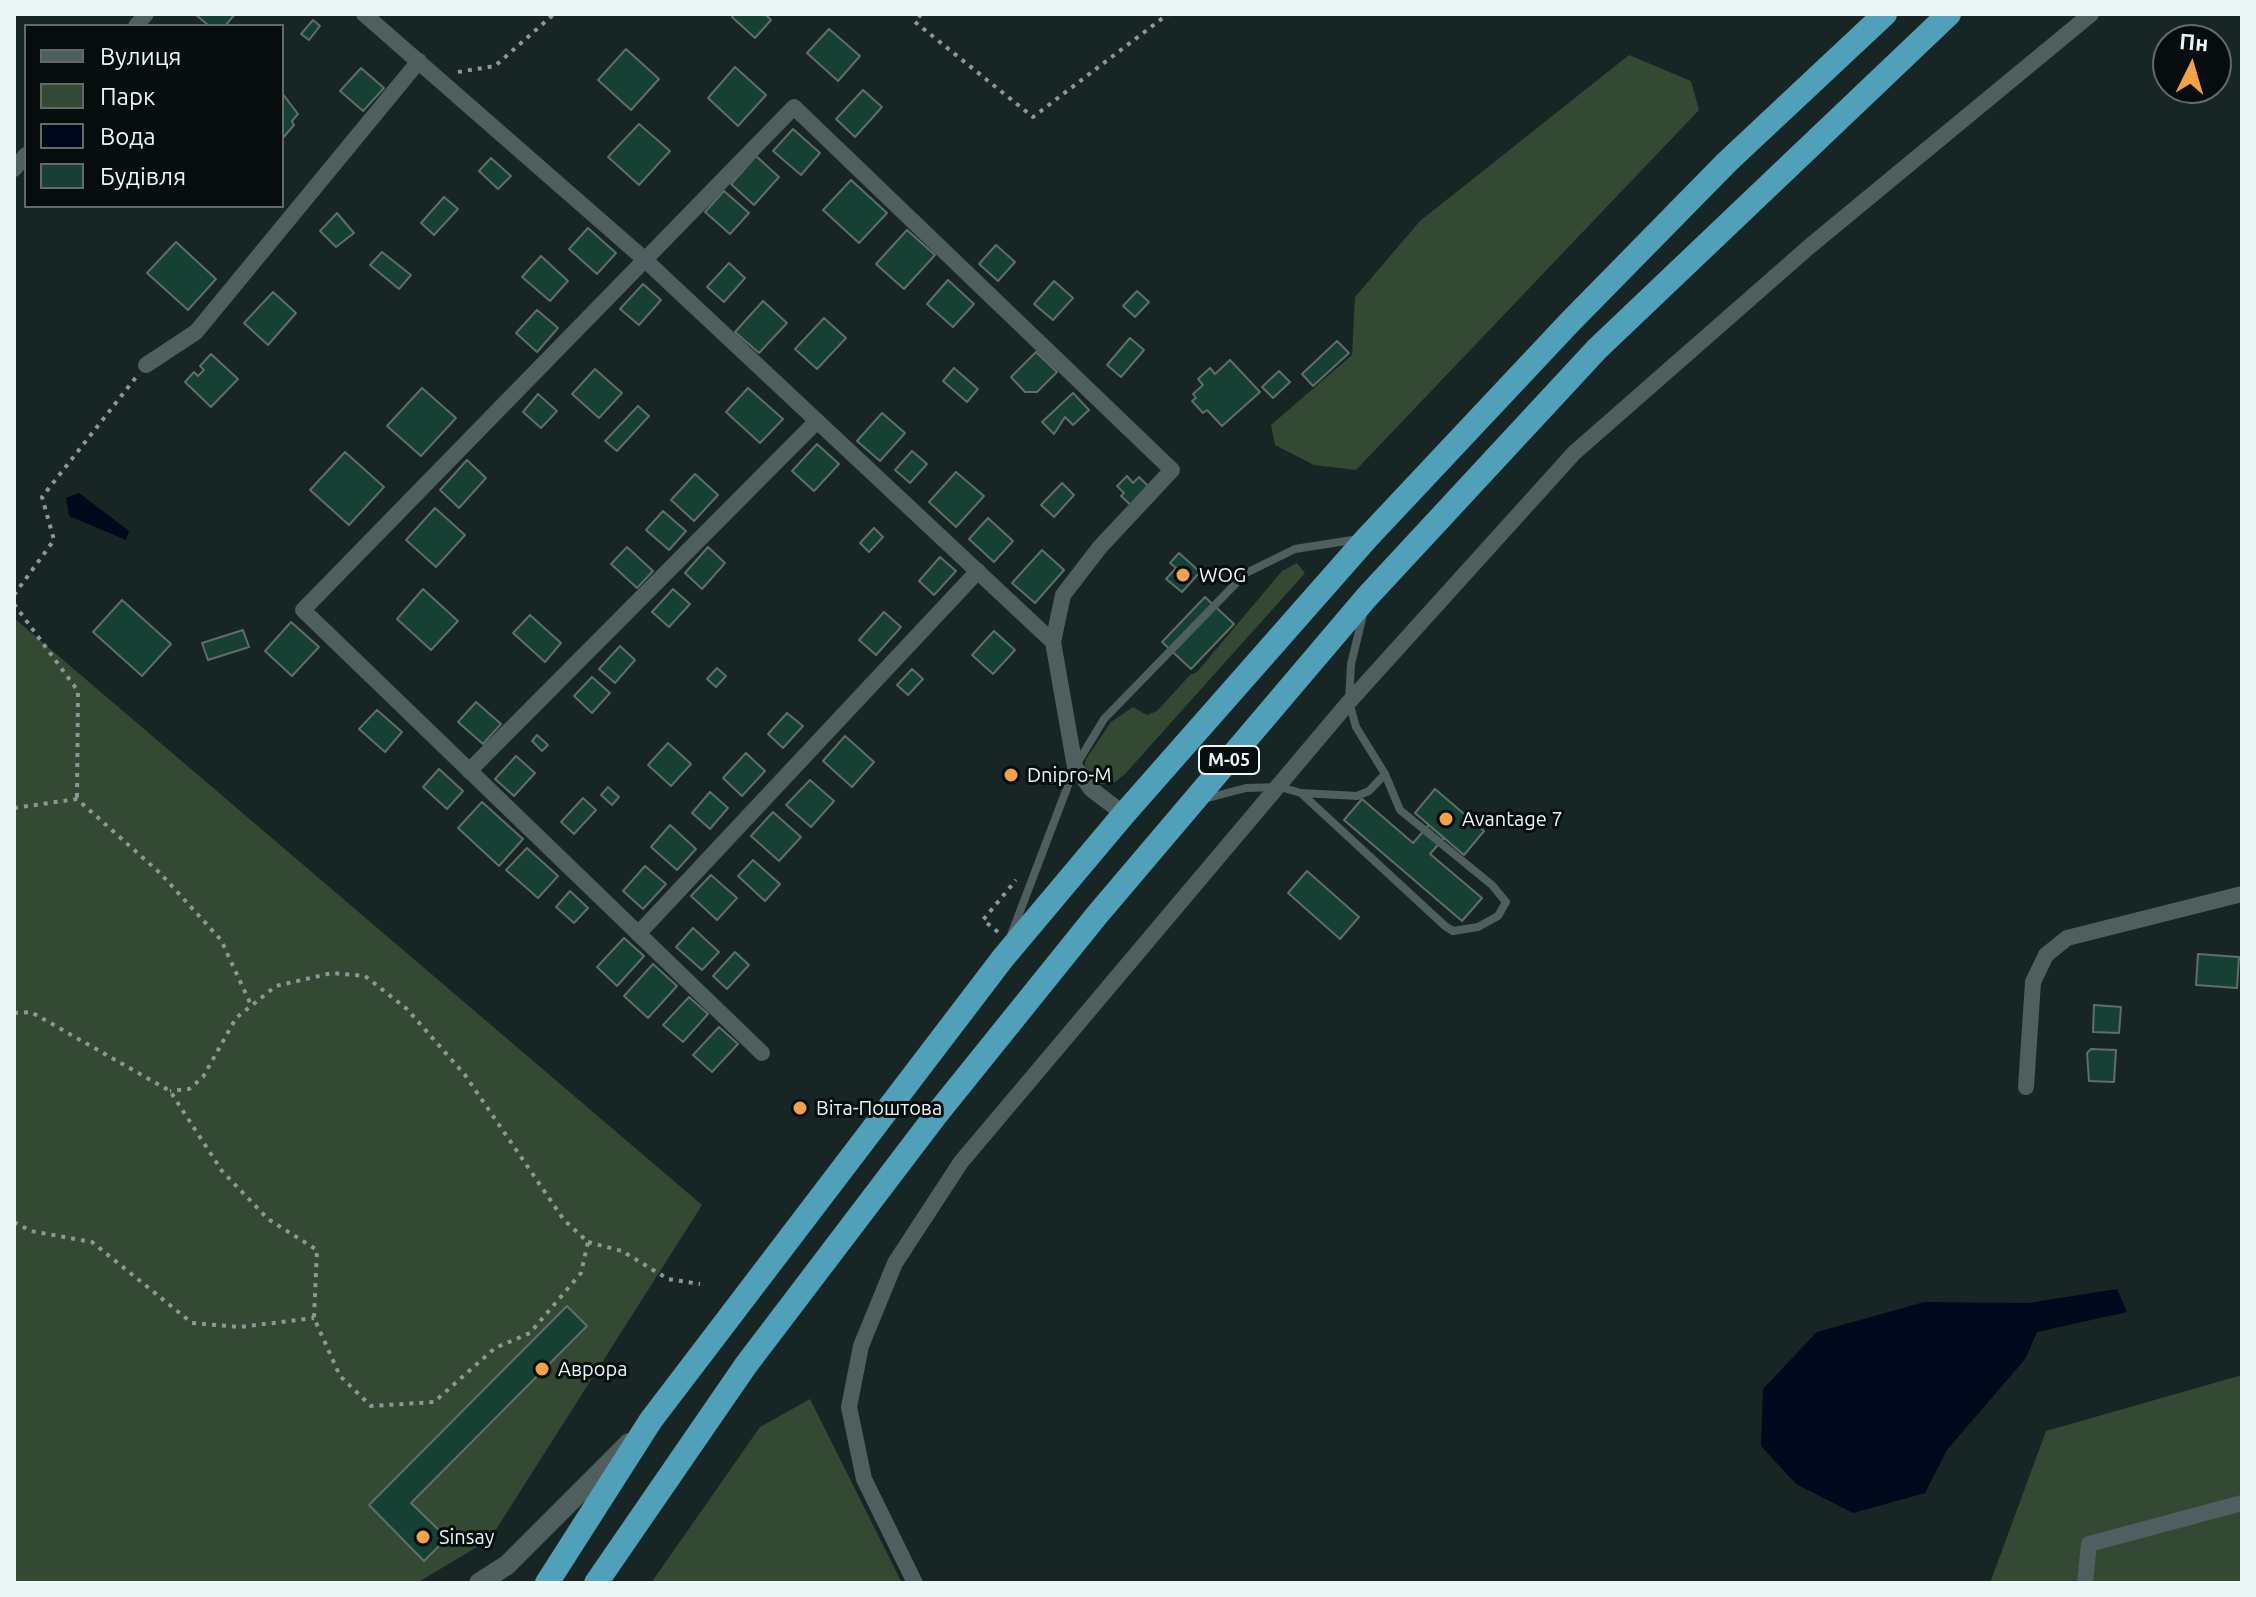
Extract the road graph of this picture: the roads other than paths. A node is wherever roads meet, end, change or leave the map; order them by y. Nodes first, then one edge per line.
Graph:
1 (364, 14) edge
2 (1885, 14) edge
3 (1949, 14) edge
4 (2091, 14) edge
5 (419, 61) junction
6 (643, 258) junction
7 (146, 365) road end
8 (817, 421) junction
9 (1367, 538) junction
10 (978, 571) junction
11 (1366, 598) junction
12 (1053, 642) junction
13 (1349, 702) junction
14 (1075, 767) junction
15 (469, 771) junction
16 (1385, 774) junction
17 (1280, 787) junction
18 (1301, 793) junction
19 (1193, 802) junction
20 (1124, 814) junction
21 (2242, 894) edge
22 (638, 934) junction
23 (1003, 958) junction
24 (762, 1053) dead end
25 (2026, 1087) dead end
26 (651, 1420) junction
27 (2242, 1503) edge
28 (479, 1583) edge
29 (547, 1583) edge
30 (596, 1583) edge
31 (915, 1583) edge
32 (2085, 1583) edge

1 - 5 street
2 - 9 highway, М-05
3 - 11 highway, М-05
4 - 13 street
5 - 6 street
5 - 7 street
6 - 8 street
6 - 12 street
6 - 15 street
8 - 10 street
8 - 15 street
9 - 14 lane
9 - 20 highway, М-05
10 - 12 street
10 - 22 street
11 - 13 lane
11 - 19 highway, М-05
12 - 14 street
13 - 16 lane
13 - 17 street
14 - 20 street
14 - 23 lane
15 - 22 street
16 - 18 lane
16 - 18 lane
17 - 18 lane
17 - 19 lane
17 - 31 street
19 - 30 highway, М-05
20 - 23 highway, М-05
21 - 25 street
22 - 24 street
23 - 26 highway, М-05
26 - 28 street
26 - 29 highway, М-05
27 - 32 street

